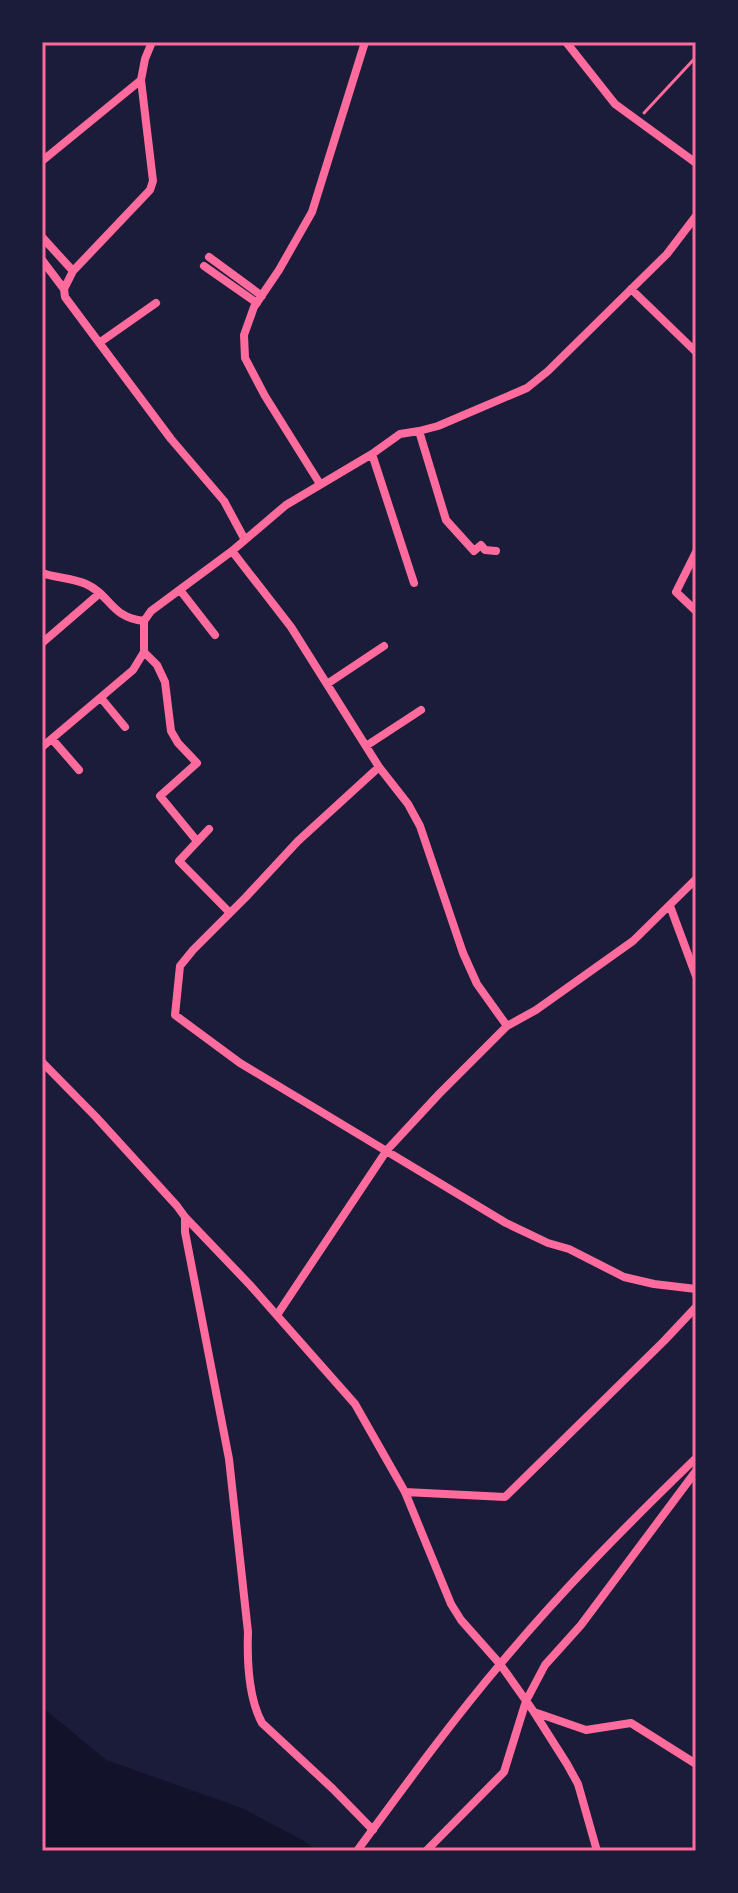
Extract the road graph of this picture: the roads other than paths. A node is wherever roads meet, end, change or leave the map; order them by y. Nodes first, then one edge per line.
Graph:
1 (152, 42) edge
2 (365, 42) edge
3 (566, 42) edge
4 (141, 80) junction
5 (42, 161) edge
6 (696, 163) edge
7 (696, 216) edge
8 (42, 237) edge
9 (42, 260) edge
10 (207, 262) dead end
11 (73, 271) junction
12 (64, 289) junction
13 (631, 289) junction
14 (259, 300) junction
15 (156, 303) dead end
16 (99, 343) junction
17 (696, 352) edge
18 (419, 431) junction
19 (372, 454) junction
20 (320, 484) junction
21 (245, 540) junction
22 (232, 551) junction
23 (496, 551) dead end
24 (696, 552) edge
25 (42, 573) edge
26 (414, 583) dead end
27 (180, 590) junction
28 (100, 593) junction
29 (696, 611) edge
30 (144, 621) junction
31 (215, 635) dead end
32 (42, 643) edge
33 (384, 646) dead end
34 (144, 652) junction
35 (327, 684) junction
36 (101, 698) junction
37 (421, 710) dead end
38 (125, 727) dead end
39 (52, 739) junction
40 (366, 746) junction
41 (42, 747) edge
42 (379, 767) junction
43 (79, 770) dead end
44 (209, 829) dead end
45 (197, 841) junction
46 (696, 879) edge
47 (670, 906) junction
48 (230, 913) junction
49 (696, 976) edge
50 (507, 1026) junction
51 (42, 1062) edge
52 (387, 1150) junction
53 (185, 1217) junction
54 (696, 1289) edge
55 (696, 1307) edge
56 (277, 1315) junction
57 (696, 1458) edge
58 (696, 1468) edge
59 (405, 1492) junction
60 (500, 1664) junction
61 (526, 1701) junction
62 (534, 1712) junction
63 (696, 1764) edge
64 (373, 1830) junction
65 (357, 1851) edge
66 (426, 1851) edge
67 (597, 1851) edge

1 - 4 street
2 - 14 street
3 - 6 street
4 - 5 street
4 - 11 street
7 - 13 street
8 - 11 street
9 - 12 street
10 - 14 street
11 - 12 street
12 - 16 street
13 - 17 street
13 - 18 street
14 - 20 street
15 - 16 street
16 - 21 street
18 - 19 street
18 - 23 street
19 - 20 street
19 - 26 street
20 - 21 street
21 - 22 street
22 - 27 street
22 - 35 street
24 - 29 street
25 - 28 street
27 - 30 street
27 - 31 street
28 - 30 street
28 - 32 street
30 - 34 street
33 - 35 street
34 - 36 street
34 - 45 street
35 - 40 street
36 - 38 street
36 - 39 street
37 - 40 street
39 - 41 street
39 - 43 street
40 - 42 street
42 - 48 street
42 - 50 street
44 - 45 street
45 - 48 street
46 - 47 street
47 - 49 street
47 - 50 street
48 - 52 street
50 - 52 street
51 - 53 street
52 - 54 street
52 - 56 street
53 - 56 street
53 - 64 street
55 - 59 street
56 - 59 street
57 - 58 street
57 - 60 street
58 - 61 street
59 - 60 street
60 - 61 street
60 - 64 street
61 - 62 street
61 - 66 street
62 - 63 street
62 - 67 street
64 - 65 street

